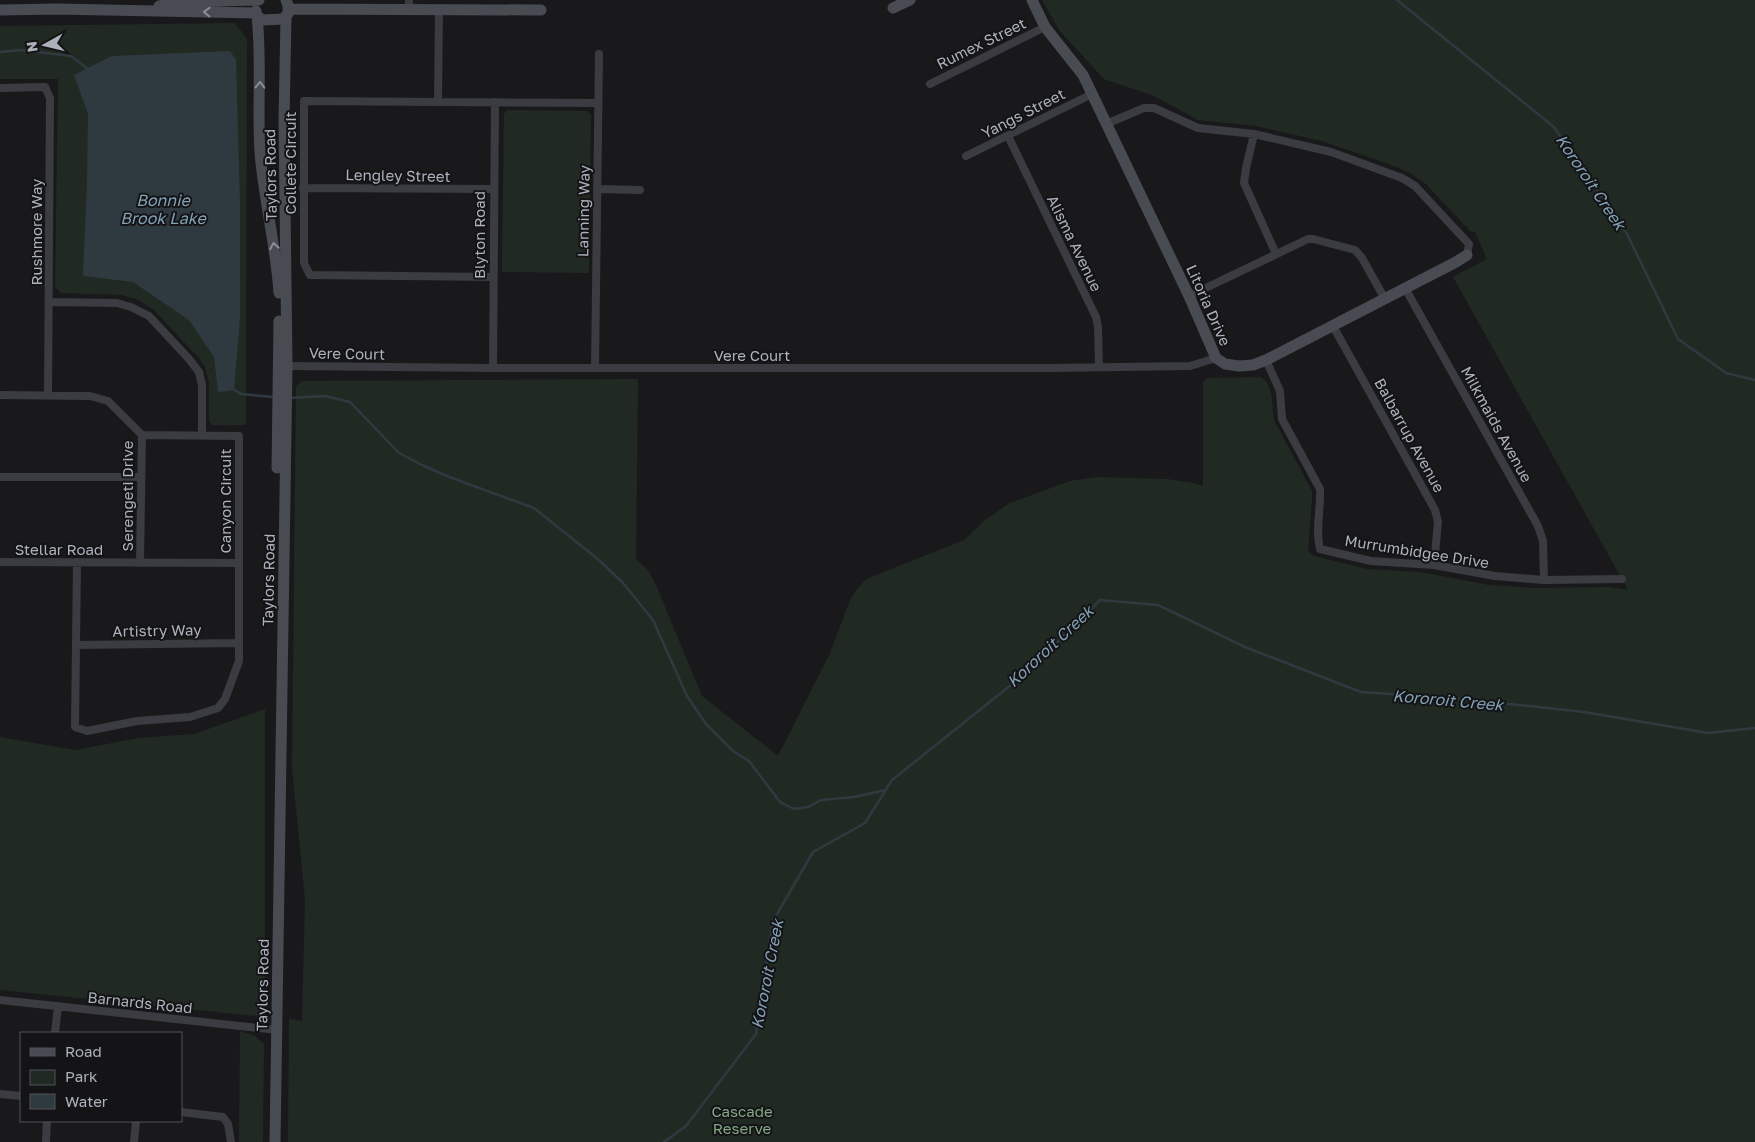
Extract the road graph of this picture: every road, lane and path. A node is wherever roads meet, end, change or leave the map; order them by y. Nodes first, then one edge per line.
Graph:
1 (259, 0) edge
2 (910, 0) edge
3 (1035, 3) edge
4 (57, 4) edge
5 (409, 4) edge
6 (504, 5) edge
7 (894, 8) dead end
8 (287, 9) edge
9 (438, 9) junction
10 (0, 10) edge
11 (138, 10) junction
12 (541, 10) dead end
13 (257, 15) junction
14 (1045, 27) junction
15 (599, 54) dead end
16 (930, 84) dead end
17 (0, 88) edge
18 (1092, 94) junction
19 (438, 102) junction
20 (494, 102) junction
21 (598, 103) junction
22 (1106, 124) junction
23 (1254, 134) junction
24 (1008, 136) junction
25 (966, 156) dead end
26 (303, 188) junction
27 (597, 189) junction
28 (493, 190) junction
29 (640, 190) dead end
30 (1468, 249) joint
31 (1276, 254) junction
32 (493, 277) junction
33 (1406, 288) junction
34 (1189, 296) junction
35 (1385, 299) junction
36 (49, 302) junction
37 (1333, 326) junction
38 (1216, 358) junction
39 (1266, 360) junction
40 (287, 366) junction
41 (1099, 367) junction
42 (492, 368) junction
43 (594, 368) junction
44 (0, 395) edge
45 (48, 395) junction
46 (142, 435) junction
47 (202, 435) junction
48 (0, 477) edge
49 (142, 478) junction
50 (284, 503) junction
51 (0, 562) edge
52 (77, 562) junction
53 (238, 562) junction
54 (140, 563) junction
55 (1434, 565) junction
56 (1622, 579) dead end
57 (1544, 580) junction
58 (239, 643) junction
59 (76, 645) junction
60 (0, 1000) edge
61 (58, 1006) junction
62 (276, 1030) junction
63 (55, 1032) edge
64 (0, 1094) edge
65 (20, 1096) edge
66 (182, 1112) edge
67 (47, 1122) edge
68 (136, 1122) edge
69 (46, 1142) edge
70 (134, 1142) edge
71 (231, 1142) edge
72 (275, 1142) edge

1 - 11 street
1 - 13 street
2 - 7 street
3 - 14 street, Litoria Drive
4 - 10 street
4 - 11 street
5 - 8 street
5 - 9 street
6 - 9 street
6 - 12 street
8 - 13 street
8 - 40 street, Taylors Road
9 - 19 street
13 -> 11 street
50 -> 13 street
14 - 16 street, Rumex Street
14 - 18 street, Litoria Drive
15 - 21 street, Lanning Way
17 - 36 street, Rushmore Way
18 - 22 street, Litoria Drive
18 - 24 street, Yangs Street
19 - 20 street, Collete Circuit
19 - 26 street, Collete Circuit
20 - 21 street, Collete Circuit
20 - 28 street, Blyton Road
21 - 27 street, Lanning Way
22 - 23 street
22 - 34 street, Litoria Drive
23 - 30 street
23 - 31 street
24 - 25 street, Yangs Street
24 - 41 street, Alisma Avenue
26 - 28 street, Lengley Street
26 - 32 street, Collete Circuit
27 - 29 street
27 - 43 street, Lanning Way
28 - 32 street, Blyton Road
30 - 33 street, Litoria Drive
31 - 34 street
31 - 35 street
32 - 42 street, Blyton Road
33 - 35 street, Litoria Drive
33 - 57 street, Milkmaids Avenue
34 - 38 street, Litoria Drive
35 - 37 street, Litoria Drive
36 - 45 street
36 - 47 street, Rushmore Way
37 - 39 street, Litoria Drive
37 - 55 street, Balbarrup Avenue
38 - 39 street, Litoria Drive
38 - 41 street, Vere Court
39 - 55 street, Murrumbidgee Drive
40 - 42 street, Vere Court
40 - 50 street, Taylors Road
41 - 43 street, Vere Court
42 - 43 street, Vere Court
44 - 45 street, Serengeti Drive
45 - 46 street, Serengeti Drive
46 - 47 street, Canyon Circuit
46 - 49 street, Serengeti Drive
47 - 53 street, Canyon Circuit
48 - 49 street
49 - 54 street, Serengeti Drive
50 - 62 street, Taylors Road
51 - 52 street, Stellar Road
52 - 54 street, Stellar Road
52 - 59 street
53 - 54 street, Stellar Road
53 - 58 street, Canyon Circuit
55 - 57 street, Murrumbidgee Drive
56 - 57 street, Murrumbidgee Drive
58 - 59 street, Artistry Way
58 - 59 street, Canyon Circuit
60 - 61 street, Barnards Road
61 - 62 street, Barnards Road
61 - 63 street
62 - 72 street, Taylors Road
64 - 65 street
66 - 71 street
67 - 69 street
68 - 70 street

